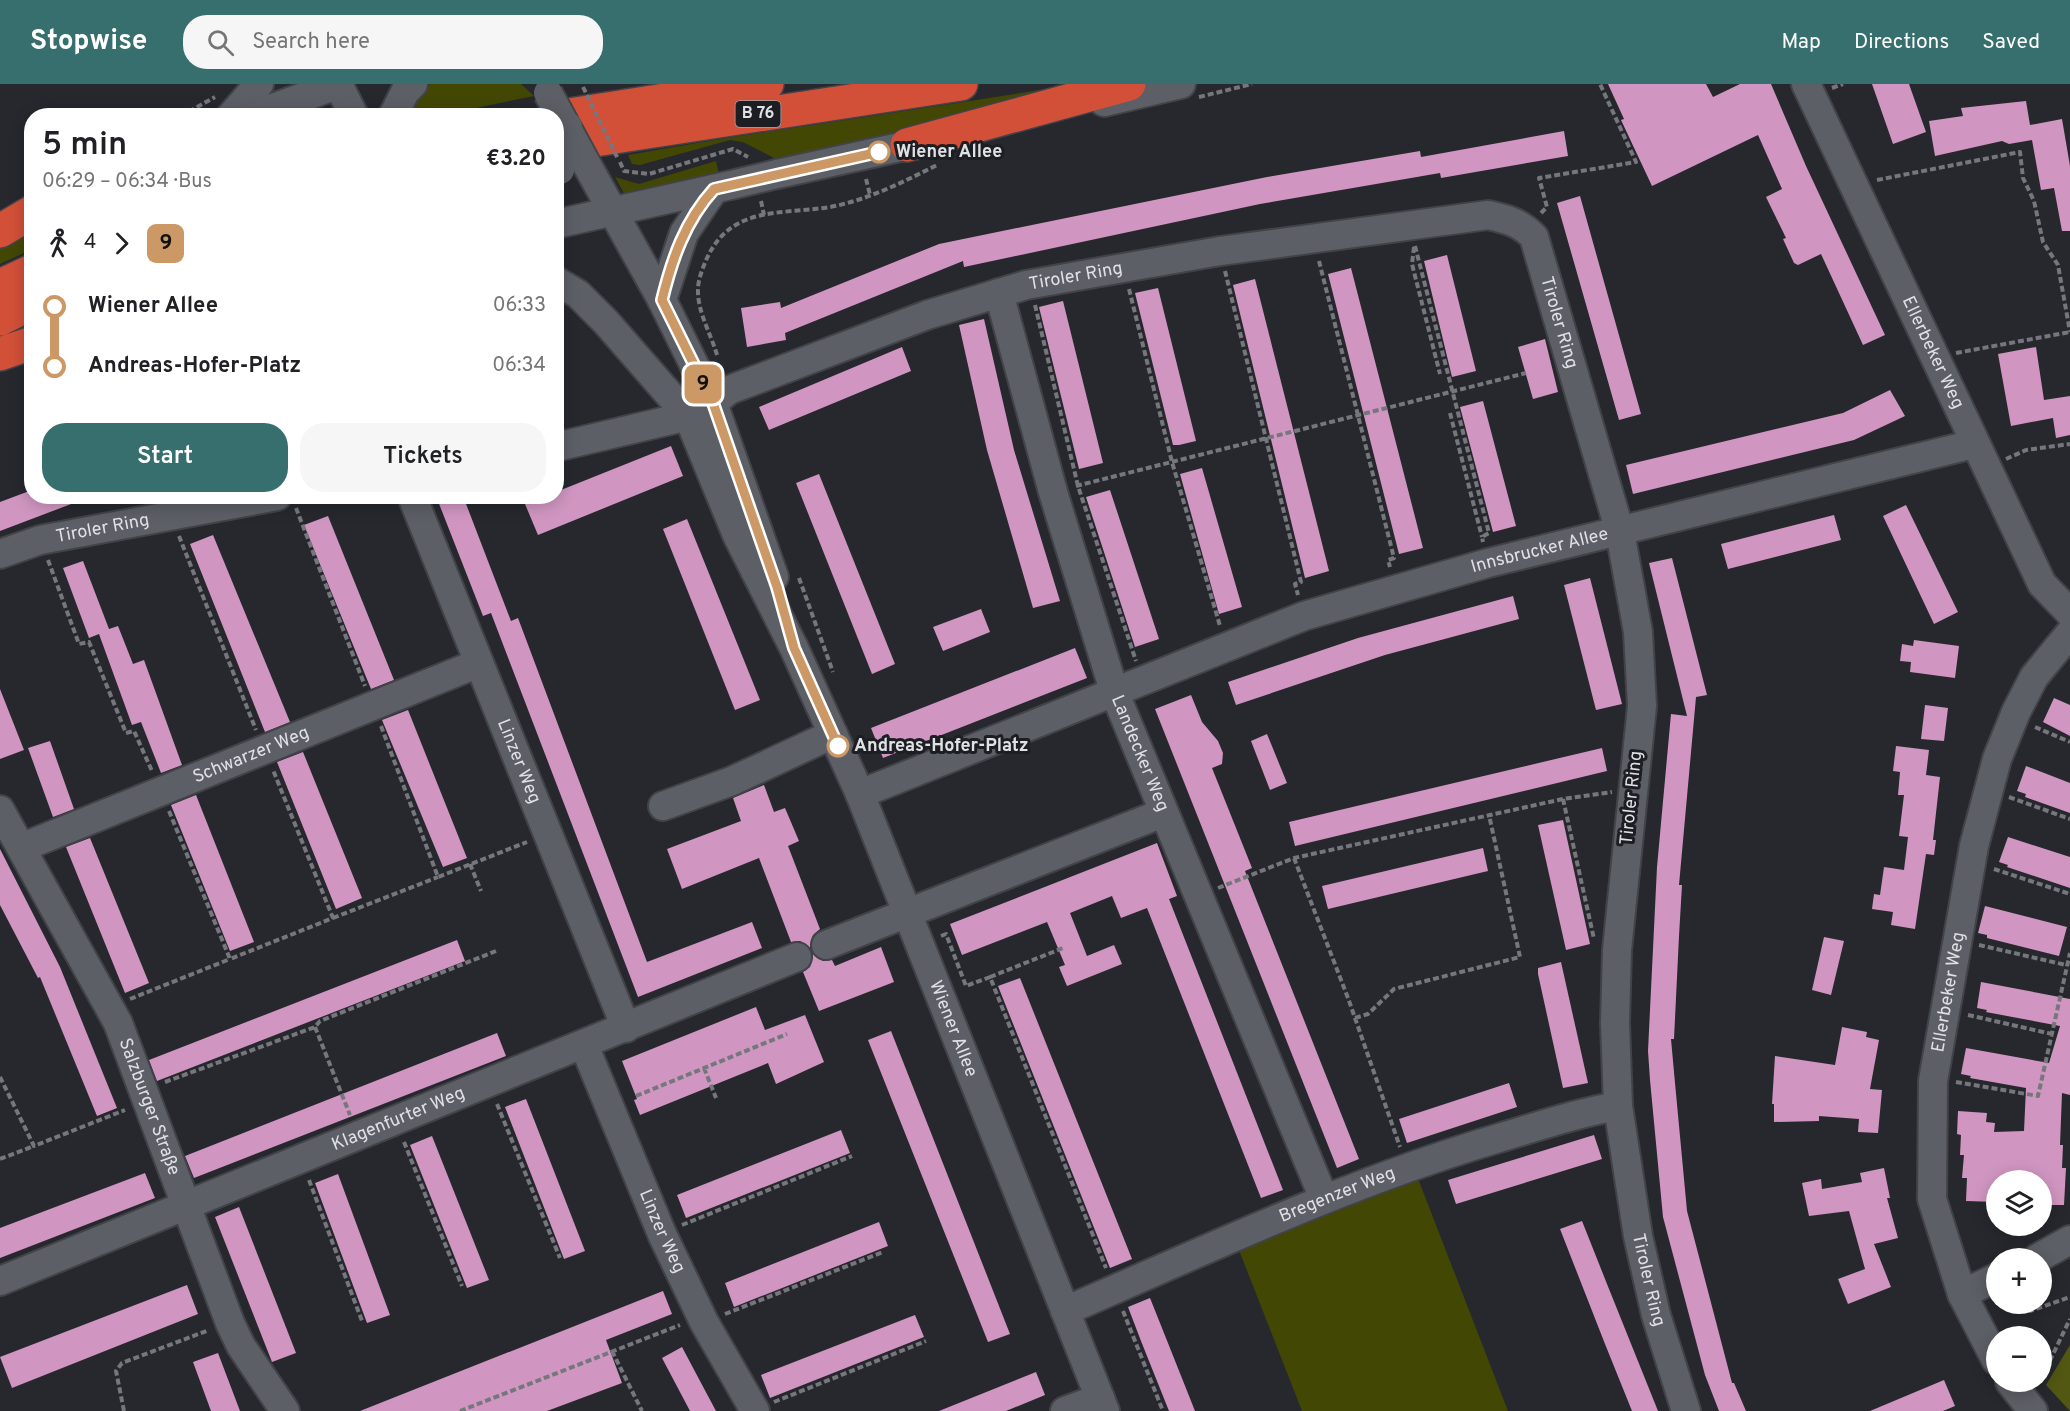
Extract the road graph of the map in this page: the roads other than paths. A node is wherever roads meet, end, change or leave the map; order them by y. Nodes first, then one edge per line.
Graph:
1 (259, 84) edge
2 (339, 84) edge
3 (413, 84) edge
4 (767, 84) edge
5 (961, 84) edge
6 (1129, 84) edge
7 (1181, 84) edge
8 (1806, 84) edge
9 (225, 105) edge
10 (272, 108) edge
11 (350, 108) edge
12 (397, 108) edge
13 (564, 129) edge
14 (564, 130) edge
15 (564, 141) edge
16 (907, 145) junction
17 (722, 187) junction
18 (24, 206) edge
19 (611, 212) junction
20 (0, 217) edge
21 (24, 217) edge
22 (564, 222) edge
23 (0, 231) edge
24 (24, 275) edge
25 (0, 286) edge
26 (564, 286) edge
27 (999, 293) junction
28 (662, 300) junction
29 (24, 307) edge
30 (0, 319) edge
31 (24, 346) edge
32 (0, 354) edge
33 (24, 355) edge
34 (0, 367) edge
35 (713, 403) junction
36 (688, 417) junction
37 (564, 445) edge
38 (1981, 456) junction
39 (232, 504) edge
40 (415, 504) edge
41 (1620, 532) junction
42 (0, 554) edge
43 (2070, 613) edge
44 (2070, 633) edge
45 (794, 648) junction
46 (479, 663) junction
47 (1114, 691) junction
48 (833, 734) junction
49 (860, 794) junction
50 (663, 807) dead end
51 (0, 810) edge
52 (1163, 813) junction
53 (23, 847) junction
54 (905, 913) junction
55 (826, 945) dead end
56 (797, 957) dead end
57 (626, 1028) junction
58 (584, 1045) junction
59 (1618, 1106) junction
60 (1324, 1199) junction
61 (185, 1207) junction
62 (2070, 1240) edge
63 (2052, 1250) edge
64 (0, 1281) edge
65 (1986, 1283) edge
66 (1962, 1294) junction
67 (1065, 1311) junction
68 (1986, 1341) edge
69 (2018, 1392) edge
70 (1102, 1404) edge
71 (285, 1411) edge
72 (755, 1411) edge
73 (1065, 1411) edge
74 (1686, 1411) edge
75 (2033, 1411) edge

1 - 9 street
2 - 10 street
2 - 11 street
3 - 12 street
4 - 13 highway, B 76
5 - 14 highway, B 76
6 - 16 highway
7 - 16 street
8 - 38 street, Ellerbeker Weg
15 - 19 street, Wiener Allee, bridge
16 - 17 street, bridge
17 - 19 street
17 - 28 street
18 - 20 street
19 - 22 street
19 - 28 street, Wiener Allee
21 - 23 highway
24 - 25 highway
26 - 36 street, Wiener Allee
27 - 35 street, Tiroler Ring
27 - 41 street, Tiroler Ring
27 - 47 street, Landecker Weg
28 - 35 street, Wiener Allee
29 - 30 highway
31 - 32 highway
33 - 34 street
35 - 36 street, Tiroler Ring
35 - 45 street, Wiener Allee
36 - 37 street, Tiroler Ring
36 - 45 street, Wiener Allee
38 - 41 street, Innsbrucker Allee
38 - 43 street, Ellerbeker Weg
39 - 42 street, Tiroler Ring
40 - 46 street, Linzer Weg
41 - 47 street, Innsbrucker Allee
41 - 59 street, Tiroler Ring
44 - 66 street, Ellerbeker Weg
45 - 48 street, Wiener Allee
46 - 53 street, Schwarzer Weg
46 - 57 street, Linzer Weg
47 - 49 street
47 - 52 street, Landecker Weg
48 - 49 street, Wiener Allee
48 - 50 street
49 - 54 street, Wiener Allee
51 - 53 street, Salzburger Straße
52 - 54 street
52 - 60 street, Landecker Weg
53 - 61 street, Salzburger Straße
54 - 55 street
54 - 67 street, Wiener Allee
56 - 57 street, Klagenfurter Weg
57 - 58 street, Klagenfurter Weg
58 - 61 street, Klagenfurter Weg
58 - 72 street, Linzer Weg
59 - 60 street, Bregenzer Weg
59 - 74 street, Tiroler Ring
60 - 67 street, Bregenzer Weg
61 - 64 street, Klagenfurter Weg
61 - 71 street, Salzburger Straße
62 - 63 street
65 - 66 street
66 - 68 street, Ellerbeker Weg
67 - 70 street, Wiener Allee
69 - 75 street
70 - 73 street

